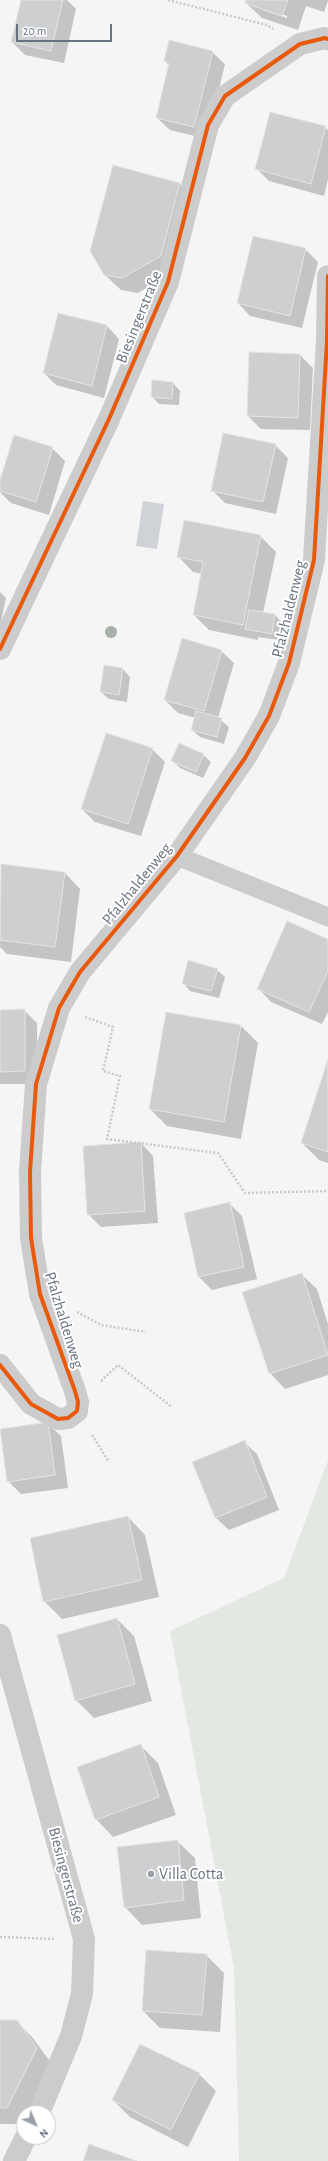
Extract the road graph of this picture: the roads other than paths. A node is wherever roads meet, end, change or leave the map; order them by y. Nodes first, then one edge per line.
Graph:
1 (328, 39) edge
2 (328, 276) edge
3 (0, 648) edge
4 (177, 856) junction
5 (328, 917) edge
6 (0, 1365) edge
7 (0, 1635) edge
8 (42, 2105) edge
9 (22, 2145) edge
10 (14, 2161) edge

1 - 3 street, Biesingerstraße
2 - 4 street, Pfalzhaldenweg
4 - 5 lane
4 - 6 street, Pfalzhaldenweg
7 - 8 street, Biesingerstraße
9 - 10 street

